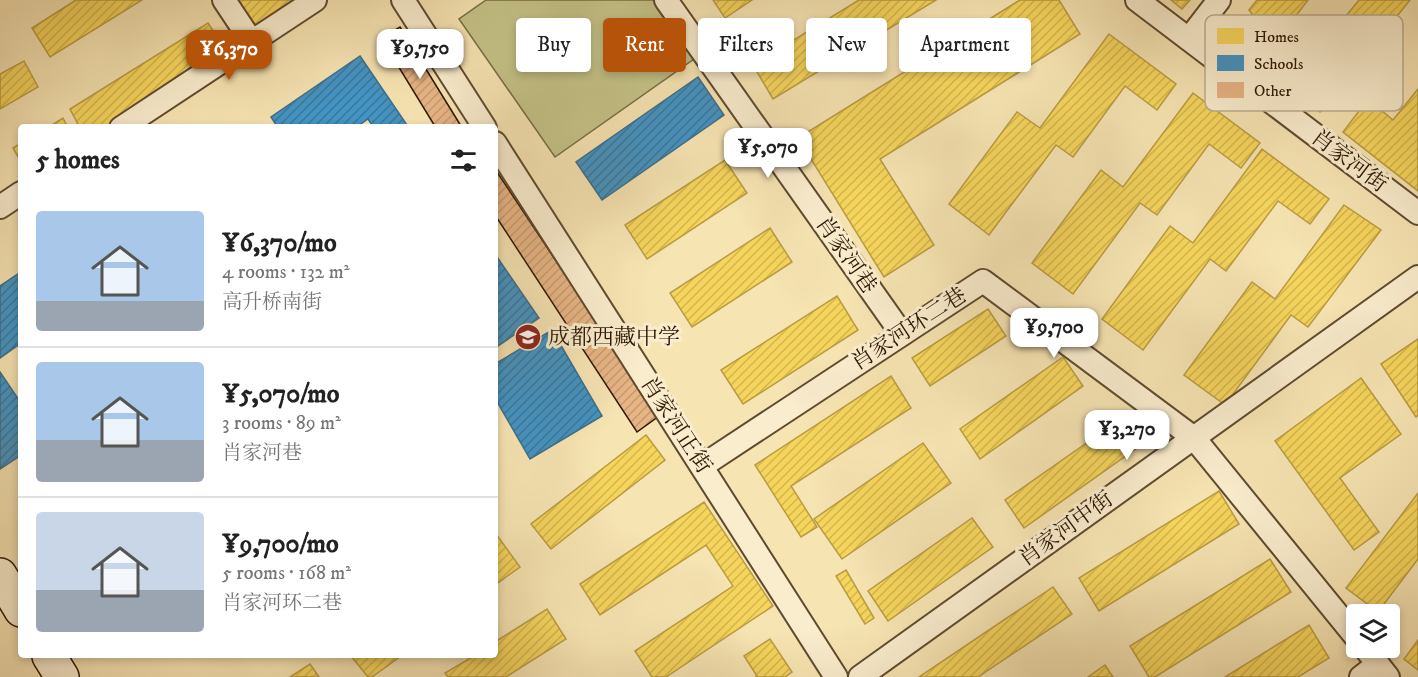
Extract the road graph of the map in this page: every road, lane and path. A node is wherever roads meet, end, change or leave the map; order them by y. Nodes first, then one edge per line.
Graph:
1 (224, 0) edge
2 (315, 0) edge
3 (403, 0) edge
4 (666, 0) edge
5 (1137, 0) edge
6 (1219, 0) edge
7 (1207, 15) edge
8 (1205, 18) edge
9 (1189, 39) junction
10 (252, 42) junction
11 (1205, 51) edge
12 (1284, 111) edge
13 (127, 124) edge
14 (482, 124) edge
15 (498, 148) edge
16 (18, 196) edge
17 (0, 207) edge
18 (1418, 213) edge
19 (1418, 277) edge
20 (902, 334) junction
21 (1194, 438) junction
22 (702, 466) junction
23 (0, 575) edge
24 (18, 605) edge
25 (1346, 626) edge
26 (50, 658) edge
27 (62, 677) edge
28 (836, 677) edge
29 (860, 677) edge

1 - 10 street
2 - 10 street
3 - 14 street
4 - 20 street, 肖家河巷
5 - 9 street, 肖家河街
6 - 7 street
8 - 9 street
9 - 11 street, 肖家河街
10 - 13 street
12 - 18 street, 肖家河街
15 - 22 street, 肖家河正街
16 - 17 street
19 - 21 street, 肖家河中街
20 - 21 street, 肖家河环二巷
20 - 22 street, 肖家河环二巷
21 - 25 street, 肖家河环二巷
21 - 29 street, 肖家河中街
22 - 28 street, 肖家河正街
23 - 24 street
26 - 27 street

